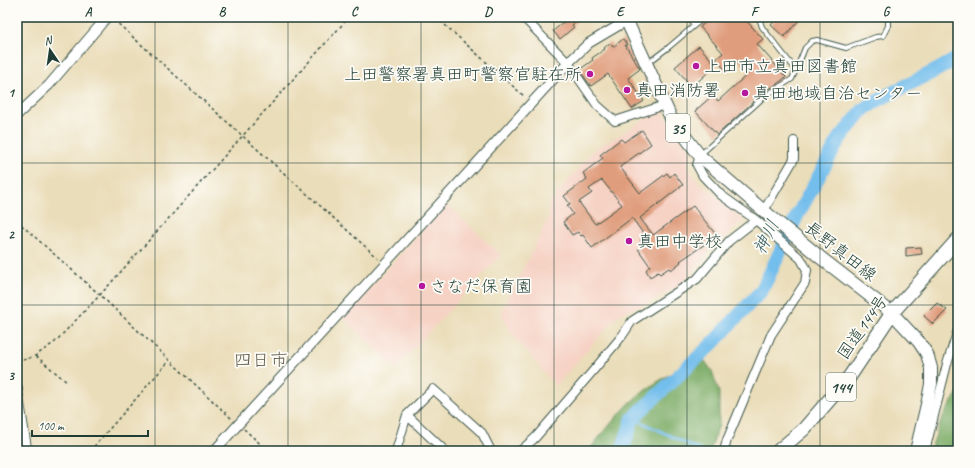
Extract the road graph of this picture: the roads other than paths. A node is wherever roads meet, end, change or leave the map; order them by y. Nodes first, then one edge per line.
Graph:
1 (107, 17) edge
2 (523, 17) edge
3 (705, 17) edge
4 (762, 17) edge
5 (888, 17) edge
6 (628, 18) edge
7 (568, 63) junction
8 (646, 65) junction
9 (796, 70) junction
10 (665, 105) junction
11 (17, 115) edge
12 (794, 141) dead end
13 (700, 156) junction
14 (766, 210) junction
15 (756, 220) junction
16 (958, 239) edge
17 (892, 313) junction
18 (958, 330) edge
19 (17, 387) edge
20 (407, 416) junction
21 (27, 451) edge
22 (214, 451) edge
23 (396, 451) edge
24 (445, 451) edge
25 (491, 451) edge
26 (520, 451) edge
27 (724, 451) edge
28 (778, 451) edge
29 (916, 451) edge
30 (925, 451) edge

1 - 11 street
2 - 7 street
3 - 8 lane
4 - 9 lane
5 - 9 lane
6 - 7 street
6 - 8 main road, 長野真田線 / 35
7 - 10 street
7 - 22 street
8 - 10 main road, 長野真田線 / 35
9 - 13 lane
10 - 13 main road, 長野真田線 / 35
12 - 14 street
13 - 14 main road, 長野真田線 / 35
13 - 15 street
14 - 17 main road, 長野真田線 / 35
15 - 26 street
15 - 27 street
16 - 17 highway, 国道144号 / 144
17 - 28 highway, 国道144号 / 144
17 - 29 main road, 長野真田線 / 35
18 - 30 street
19 - 21 street
20 - 23 street
20 - 24 street
20 - 25 street

